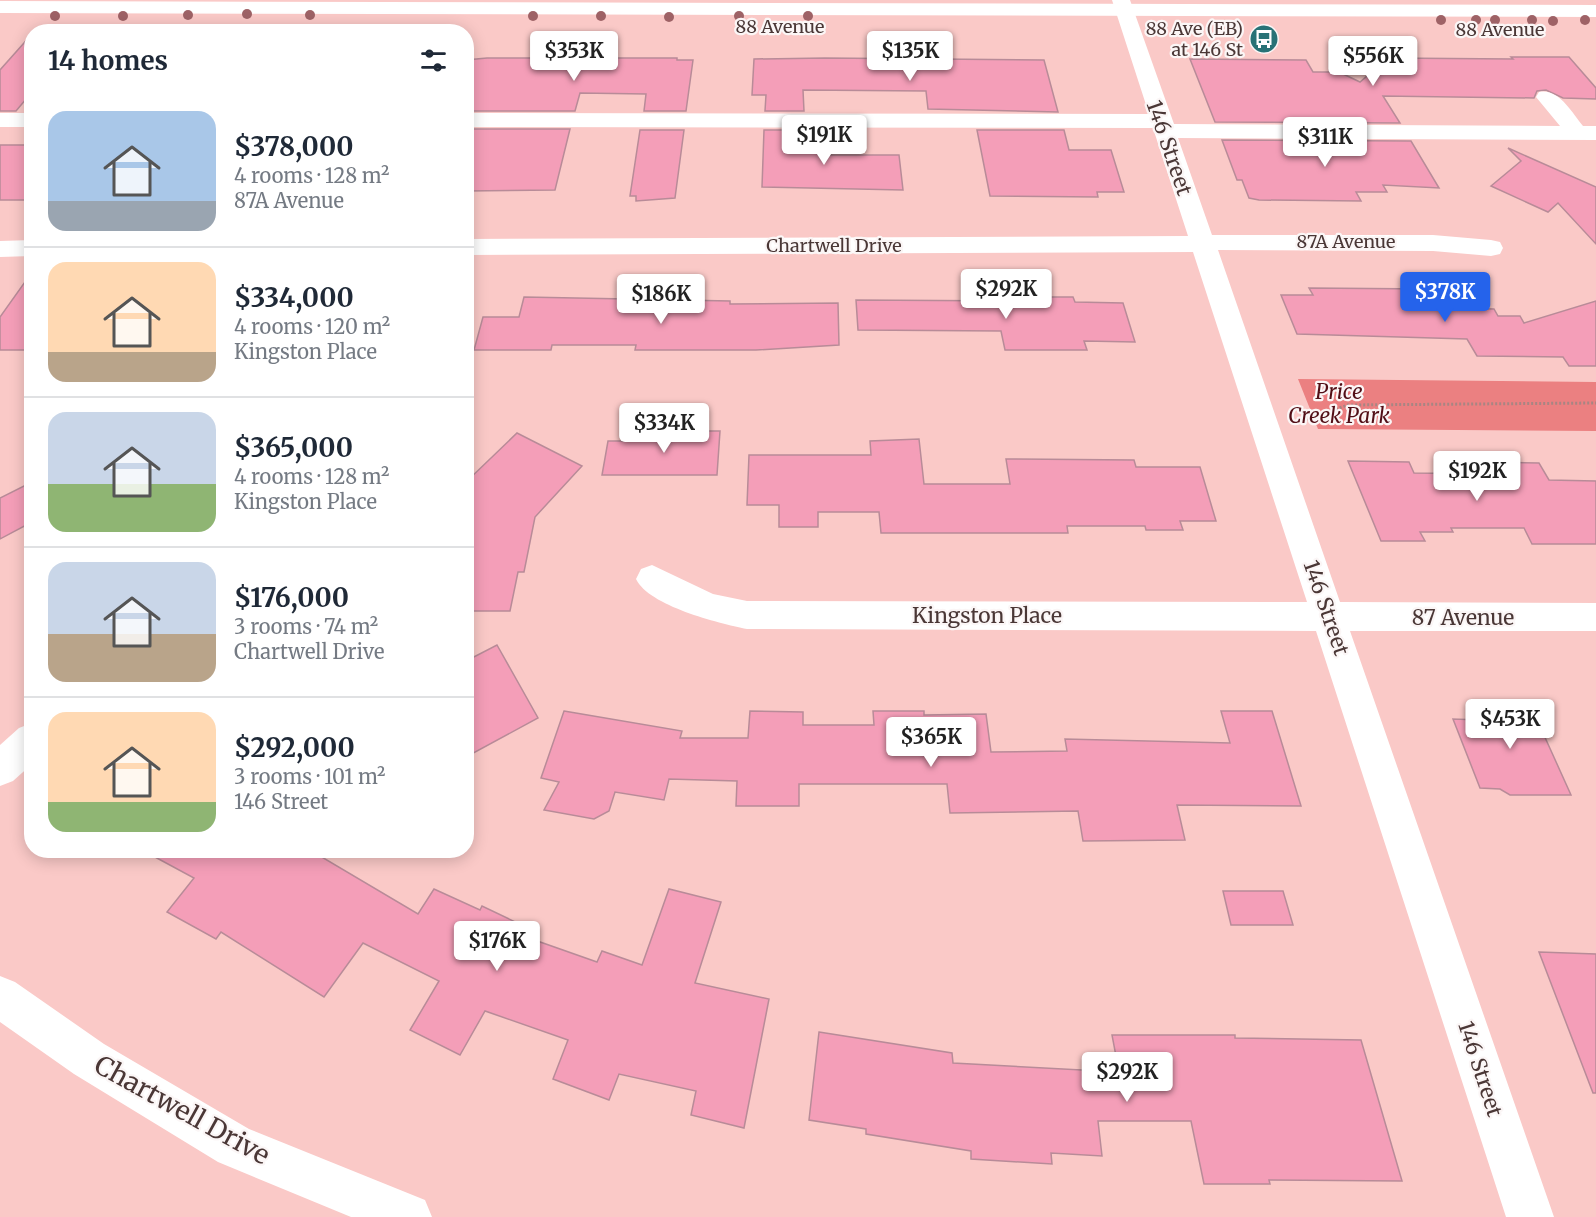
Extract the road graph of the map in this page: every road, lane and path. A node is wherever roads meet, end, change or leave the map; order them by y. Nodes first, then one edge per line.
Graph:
1 (271, 3) edge
2 (0, 8) edge
3 (1596, 11) edge
4 (1125, 12) edge
5 (522, 28) dead end
6 (1596, 30) edge
7 (1547, 97) dead end
8 (0, 120) edge
9 (24, 120) edge
10 (474, 120) edge
11 (1162, 126) junction
12 (1586, 133) edge
13 (1202, 243) junction
14 (474, 247) edge
15 (24, 248) edge
16 (1491, 248) dead end
17 (0, 249) edge
18 (1596, 403) edge
19 (1295, 423) dead end
20 (652, 579) dead end
21 (1596, 617) edge
22 (1329, 618) junction
23 (24, 747) edge
24 (0, 769) edge
25 (0, 997) edge
26 (408, 1217) edge
27 (1530, 1217) edge

1 - 2 main road, 88 Avenue
1 - 4 main road, 88 Avenue
3 - 4 main road, 88 Avenue
4 - 5 main road, 88 Avenue
4 - 6 main road, 88 Avenue
4 - 11 main road, 146 Street
7 - 12 main road
8 - 9 main road
10 - 11 main road
11 - 12 main road
11 - 13 main road, 146 Street
13 - 14 main road, Chartwell Drive
13 - 16 main road, 87A Avenue
13 - 22 main road, 146 Street
15 - 17 main road
18 - 19 path
20 - 22 main road, Kingston Place
21 - 22 main road, 87 Avenue
22 - 27 main road, 146 Street
23 - 24 main road
25 - 26 main road, Chartwell Drive

